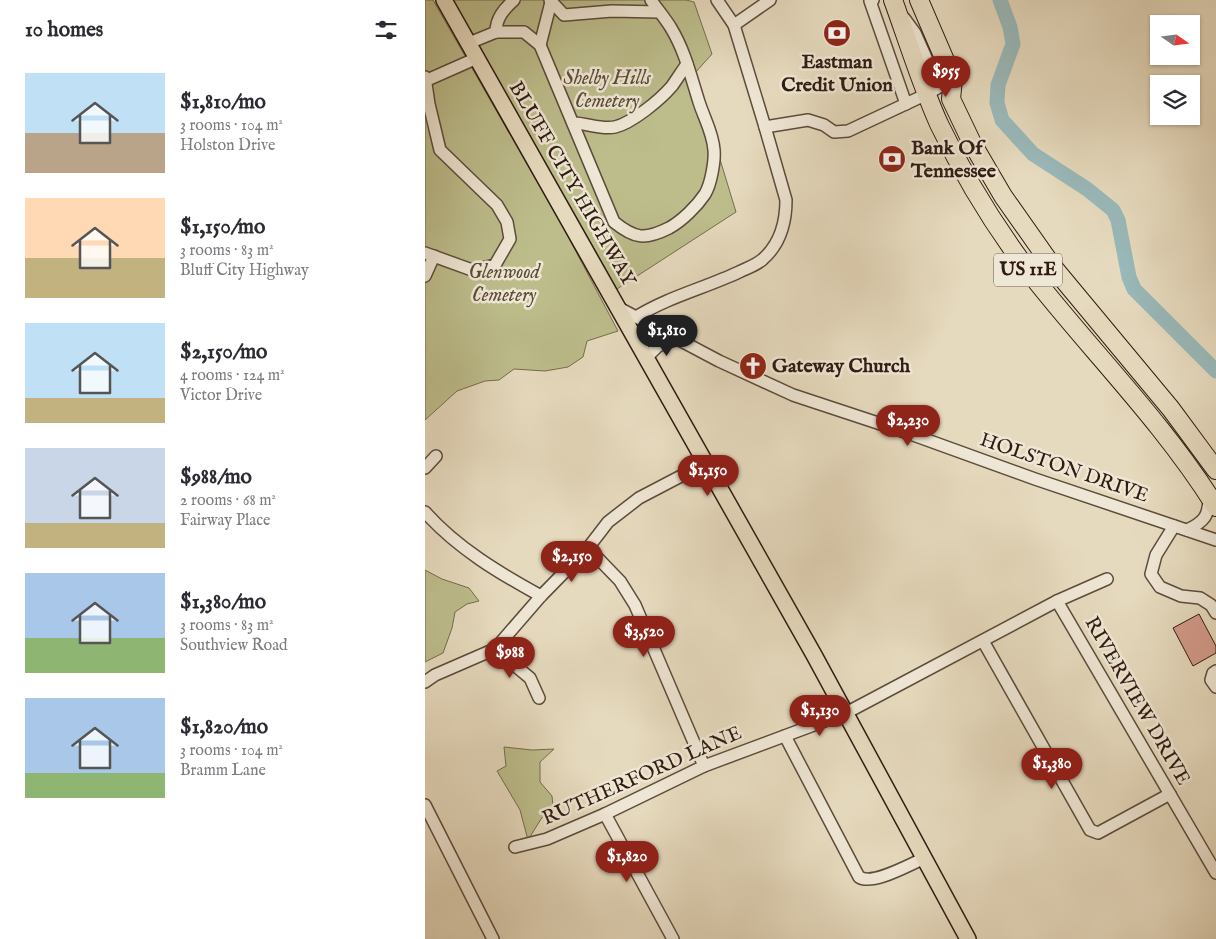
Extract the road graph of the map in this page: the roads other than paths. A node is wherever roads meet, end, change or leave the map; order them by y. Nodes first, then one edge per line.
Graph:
1 (444, 0) edge
2 (514, 0) edge
3 (651, 0) edge
4 (717, 0) edge
5 (770, 0) edge
6 (873, 0) edge
7 (919, 0) edge
8 (551, 1) edge
9 (894, 3) edge
10 (659, 12) junction
11 (564, 15) junction
12 (546, 23) junction
13 (734, 25) junction
14 (496, 32) junction
15 (524, 32) junction
16 (469, 43) junction
17 (540, 45) junction
18 (477, 58) junction
19 (687, 64) junction
20 (425, 79) edge
21 (940, 87) junction
22 (906, 104) junction
23 (573, 123) junction
24 (765, 126) junction
25 (430, 254) edge
26 (425, 276) edge
27 (619, 308) junction
28 (636, 317) junction
29 (678, 340) junction
30 (647, 357) junction
31 (436, 456) dead end
32 (706, 463) junction
33 (425, 468) edge
34 (1216, 470) edge
35 (1212, 501) edge
36 (425, 512) edge
37 (1174, 526) junction
38 (1187, 530) junction
39 (1216, 540) edge
40 (588, 548) junction
41 (1107, 579) dead end
42 (541, 596) junction
43 (1057, 601) junction
44 (1216, 613) edge
45 (983, 641) junction
46 (495, 649) junction
47 (1216, 671) edge
48 (425, 682) edge
49 (1216, 687) edge
50 (539, 698) dead end
51 (847, 713) junction
52 (785, 736) junction
53 (704, 766) junction
54 (1170, 794) junction
55 (425, 805) edge
56 (605, 814) junction
57 (515, 847) dead end
58 (925, 858) junction
59 (1216, 873) edge
60 (493, 939) edge
61 (673, 939) edge
62 (968, 939) edge

1 - 16 main road, BLUFF CITY HIGHWAY
2 - 14 street
3 - 10 street
4 - 13 street
5 - 13 street
6 - 22 street
7 - 21 highway, US 11E
8 - 11 street
8 - 12 street
9 - 21 highway, US 11E
10 - 11 street
10 - 19 street
11 - 12 street
12 - 15 street
12 - 17 street
13 - 24 street
14 - 15 street
14 - 16 street
15 - 17 street
16 - 18 main road, BLUFF CITY HIGHWAY
17 - 23 street
18 - 20 street
18 - 27 main road, BLUFF CITY HIGHWAY
19 - 23 street
19 - 23 street
20 - 25 street
21 - 22 street
21 - 34 highway, US 11E
21 - 35 highway, US 11E
22 - 24 street
24 - 28 street
25 - 26 street
27 - 28 street, HOLSTON DRIVE
27 - 30 main road, BLUFF CITY HIGHWAY
28 - 29 street, HOLSTON DRIVE
29 - 30 street
29 - 37 street, HOLSTON DRIVE
30 - 32 main road, BLUFF CITY HIGHWAY
31 - 33 street
32 - 40 street
32 - 51 main road, BLUFF CITY HIGHWAY
35 - 38 street
36 - 42 street
37 - 38 street, HOLSTON DRIVE
37 - 44 street
38 - 39 street, HOLSTON DRIVE
40 - 42 street
40 - 53 street
41 - 43 street, RUTHERFORD LANE
42 - 46 street
43 - 45 street, RUTHERFORD LANE
43 - 54 street, RIVERVIEW DRIVE
45 - 51 street, RUTHERFORD LANE
45 - 54 street
46 - 48 street
46 - 50 street
47 - 49 street
51 - 52 street, RUTHERFORD LANE
51 - 58 main road, BLUFF CITY HIGHWAY
52 - 53 street, RUTHERFORD LANE
52 - 58 street
53 - 56 street, RUTHERFORD LANE
54 - 59 street, RIVERVIEW DRIVE
55 - 60 street
56 - 57 street, RUTHERFORD LANE
56 - 61 street
58 - 62 main road, BLUFF CITY HIGHWAY

